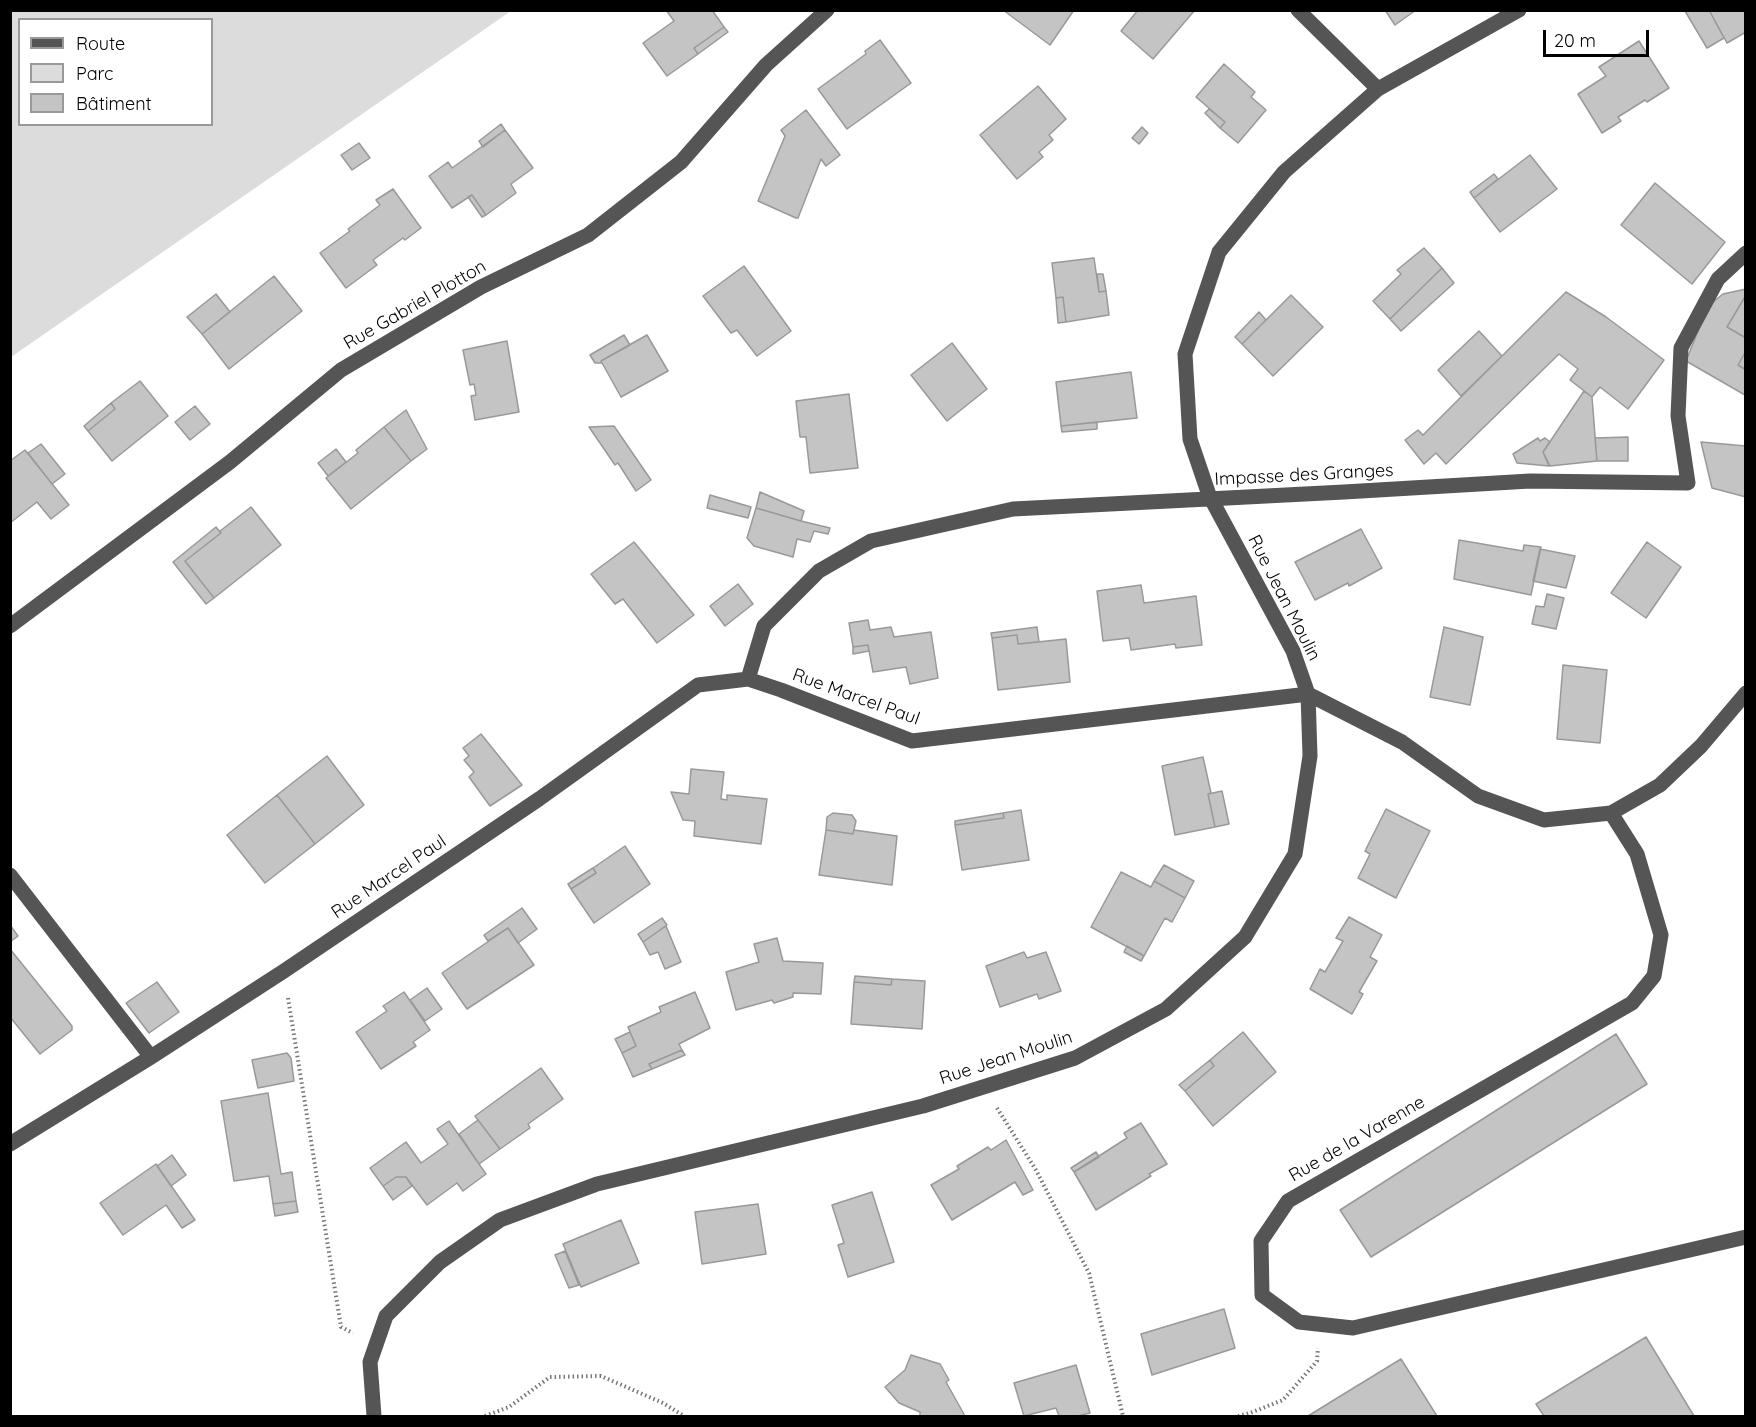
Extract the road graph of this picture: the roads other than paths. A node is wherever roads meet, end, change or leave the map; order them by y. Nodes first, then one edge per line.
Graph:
1 (827, 10) edge
2 (1298, 10) edge
3 (1519, 10) edge
4 (1378, 89) junction
5 (1744, 255) edge
6 (1212, 499) junction
7 (10, 626) edge
8 (748, 679) junction
9 (1746, 693) edge
10 (1308, 694) junction
11 (1611, 813) junction
12 (10, 875) edge
13 (151, 1057) junction
14 (10, 1144) edge
15 (1746, 1237) edge
16 (374, 1416) edge

1 - 7 street, Rue Gabriel Plotton
2 - 4 street
3 - 4 street, Rue Jean Moulin
4 - 6 street, Rue Jean Moulin
5 - 6 street, Impasse des Granges
6 - 8 street, Impasse des Granges
6 - 10 street, Rue Jean Moulin
8 - 10 street, Rue Marcel Paul
8 - 13 street, Rue Marcel Paul
9 - 11 street
10 - 11 street
10 - 16 street, Rue Jean Moulin
11 - 15 street, Rue de la Varenne
12 - 13 street
13 - 14 street, Rue Marcel Paul

